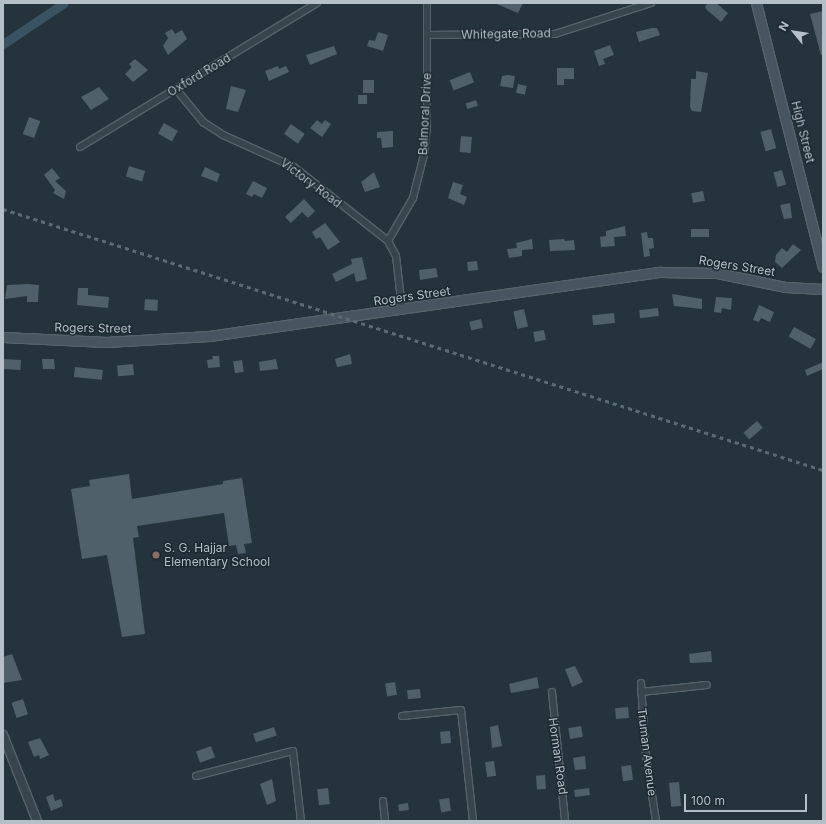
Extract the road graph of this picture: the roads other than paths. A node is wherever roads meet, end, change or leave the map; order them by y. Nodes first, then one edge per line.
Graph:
1 (317, 3) edge
2 (427, 3) edge
3 (651, 3) edge
4 (756, 3) edge
5 (427, 36) junction
6 (176, 89) junction
7 (80, 147) dead end
8 (388, 241) junction
9 (823, 267) edge
10 (823, 289) edge
11 (402, 309) junction
12 (3, 337) edge
13 (641, 683) dead end
14 (707, 685) dead end
15 (552, 692) dead end
16 (641, 692) junction
17 (402, 716) dead end
18 (3, 735) edge
19 (196, 776) dead end
20 (382, 801) dead end
21 (36, 821) edge
22 (301, 821) edge
23 (385, 821) edge
24 (474, 821) edge
25 (565, 821) edge
26 (656, 821) edge

1 - 6 street, Oxford Road
2 - 5 street, Balmoral Drive
3 - 5 street, Whitegate Road
4 - 9 main road, High Street
5 - 8 street, Balmoral Drive
6 - 7 street, Oxford Road
6 - 8 street, Victory Road
8 - 11 street, Victory Road
10 - 11 main road, Rogers Street
11 - 12 main road, Rogers Street
13 - 16 street, Truman Avenue
14 - 16 street
15 - 25 street, Horman Road
16 - 26 street, Truman Avenue
17 - 24 street
18 - 21 street
19 - 22 street
20 - 23 street

